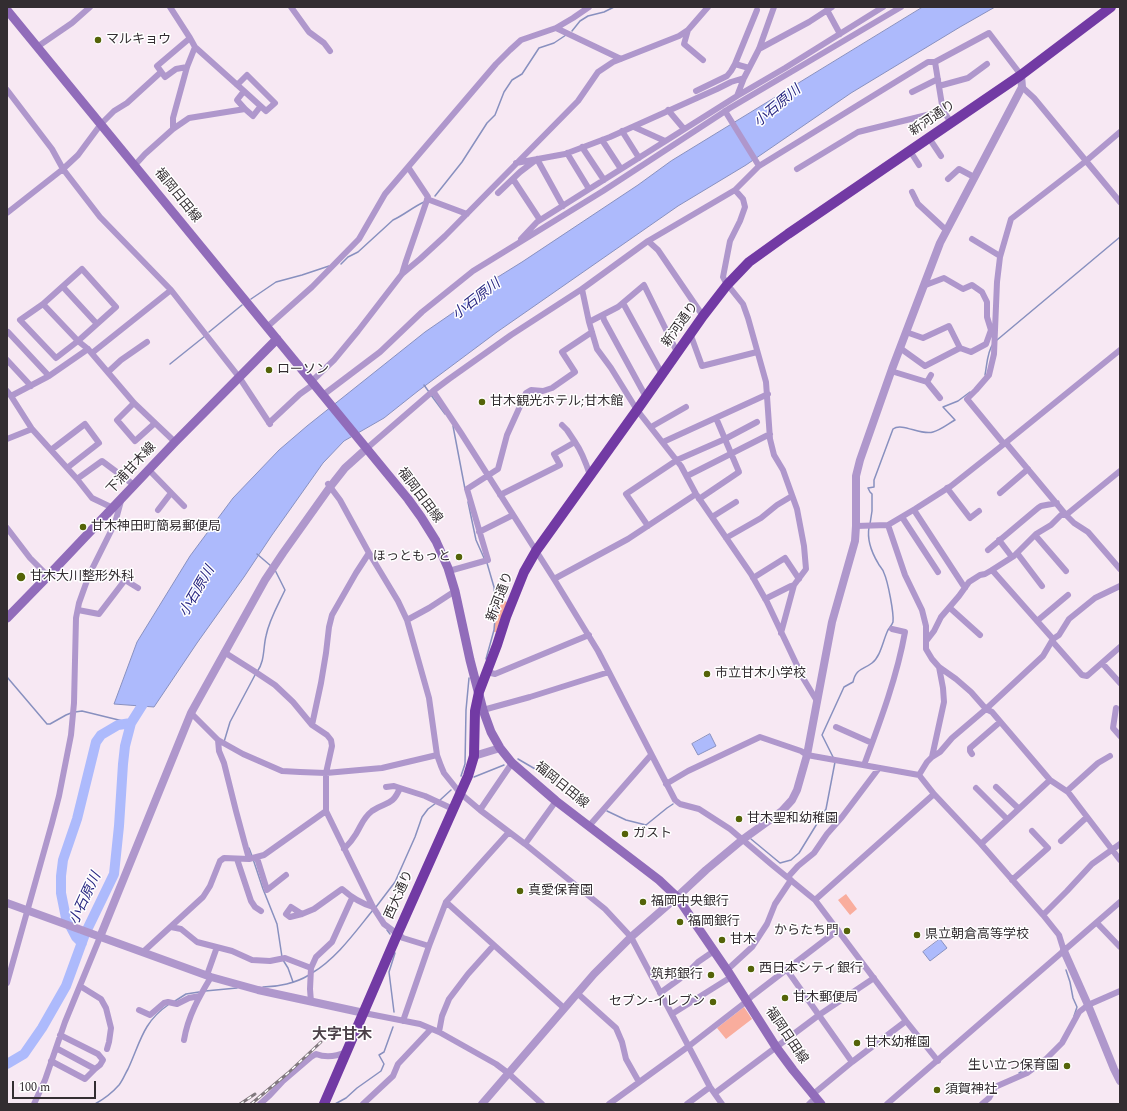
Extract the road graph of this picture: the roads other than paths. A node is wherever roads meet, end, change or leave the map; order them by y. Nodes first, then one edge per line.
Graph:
1 (90, 7) edge
2 (170, 7) edge
3 (291, 7) edge
4 (589, 7) edge
5 (708, 7) edge
6 (774, 7) edge
7 (883, 7) edge
8 (901, 7) edge
9 (1111, 7) edge
10 (830, 9) edge
11 (7, 10) edge
12 (758, 10) dead end
13 (556, 28) junction
14 (688, 30) junction
15 (840, 34) junction
16 (190, 38) junction
17 (37, 47) junction
18 (195, 47) junction
19 (759, 49) junction
20 (330, 51) dead end
21 (621, 59) junction
22 (703, 60) dead end
23 (935, 62) junction
24 (735, 64) junction
25 (987, 64) dead end
26 (187, 66) junction
27 (749, 68) junction
28 (161, 72) junction
29 (1021, 75) junction
30 (744, 78) junction
31 (938, 79) junction
32 (237, 85) junction
33 (939, 86) junction
34 (1022, 87) junction
35 (7, 90) edge
36 (244, 91) junction
37 (696, 91) dead end
38 (912, 92) dead end
39 (737, 96) junction
40 (260, 107) junction
41 (245, 109) junction
42 (727, 109) junction
43 (668, 110) junction
44 (943, 111) junction
45 (952, 122) junction
46 (101, 124) junction
47 (634, 126) junction
48 (173, 128) junction
49 (684, 129) junction
50 (622, 132) junction
51 (1120, 132) edge
52 (929, 138) junction
53 (602, 140) junction
54 (665, 141) junction
55 (582, 148) junction
56 (910, 151) junction
57 (567, 153) junction
58 (941, 156) dead end
59 (639, 158) junction
60 (537, 159) junction
61 (1086, 161) junction
62 (516, 163) junction
63 (135, 165) junction
64 (919, 165) dead end
65 (759, 166) junction
66 (408, 167) junction
67 (63, 169) junction
68 (621, 169) junction
69 (797, 169) dead end
70 (974, 177) junction
71 (513, 179) junction
72 (948, 179) dead end
73 (604, 180) junction
74 (589, 189) junction
75 (735, 190) junction
76 (498, 192) dead end
77 (912, 192) dead end
78 (427, 199) junction
79 (1120, 202) edge
80 (563, 206) junction
81 (7, 213) edge
82 (467, 214) junction
83 (540, 220) junction
84 (946, 230) junction
85 (972, 239) dead end
86 (648, 242) junction
87 (515, 245) junction
88 (1000, 256) junction
89 (402, 274) junction
90 (727, 285) junction
91 (923, 286) junction
92 (63, 287) junction
93 (582, 289) junction
94 (171, 290) junction
95 (623, 303) junction
96 (43, 304) junction
97 (603, 316) junction
98 (703, 316) junction
99 (589, 322) junction
100 (97, 324) junction
101 (267, 327) junction
102 (592, 332) junction
103 (906, 332) junction
104 (7, 333) edge
105 (690, 333) junction
106 (277, 339) junction
107 (78, 341) junction
108 (147, 342) dead end
109 (900, 348) junction
110 (960, 348) junction
111 (1120, 350) edge
112 (90, 351) junction
113 (677, 352) junction
114 (757, 352) junction
115 (7, 360) edge
116 (891, 371) junction
117 (108, 372) junction
118 (662, 374) junction
119 (932, 375) dead end
120 (49, 376) junction
121 (239, 377) junction
122 (927, 382) junction
123 (313, 383) junction
124 (31, 386) junction
125 (432, 391) junction
126 (9, 394) edge
127 (768, 394) junction
128 (324, 397) junction
129 (646, 397) junction
130 (940, 398) dead end
131 (134, 403) junction
132 (686, 407) dead end
133 (637, 410) junction
134 (716, 418) junction
135 (757, 422) dead end
136 (155, 423) junction
137 (562, 425) dead end
138 (651, 427) junction
139 (32, 428) junction
140 (770, 434) junction
141 (7, 439) edge
142 (725, 439) junction
143 (175, 442) junction
144 (575, 442) junction
145 (663, 442) junction
146 (1005, 444) junction
147 (364, 446) junction
148 (51, 450) junction
149 (731, 454) junction
150 (677, 460) junction
151 (67, 468) junction
152 (1028, 469) junction
153 (149, 470) junction
154 (1120, 471) edge
155 (590, 475) junction
156 (488, 476) junction
157 (687, 476) junction
158 (77, 479) junction
159 (134, 485) junction
160 (329, 485) junction
161 (947, 488) junction
162 (171, 493) junction
163 (1000, 494) dead end
164 (500, 495) junction
165 (698, 496) junction
166 (792, 496) junction
167 (121, 500) junction
168 (721, 502) dead end
169 (736, 502) dead end
170 (1057, 503) junction
171 (184, 506) dead end
172 (113, 508) junction
173 (726, 508) junction
174 (158, 510) dead end
175 (914, 510) junction
176 (979, 511) dead end
177 (1066, 514) junction
178 (513, 515) junction
179 (712, 517) junction
180 (902, 517) junction
181 (888, 525) junction
182 (648, 526) junction
183 (856, 526) junction
184 (7, 528) edge
185 (480, 532) junction
186 (1035, 535) junction
187 (726, 538) junction
188 (999, 540) junction
189 (988, 550) dead end
190 (536, 551) junction
191 (369, 553) junction
192 (1014, 555) junction
193 (1120, 569) edge
194 (992, 570) junction
195 (449, 571) junction
196 (1066, 571) dead end
197 (938, 572) dead end
198 (48, 576) junction
199 (753, 578) junction
200 (799, 578) junction
201 (554, 579) junction
202 (794, 585) junction
203 (1042, 586) dead end
204 (1120, 586) edge
205 (138, 588) dead end
206 (965, 588) junction
207 (455, 591) junction
208 (1068, 595) dead end
209 (765, 599) junction
210 (950, 608) junction
211 (78, 610) junction
212 (7, 618) edge
213 (407, 620) junction
214 (1037, 621) junction
215 (892, 629) dead end
216 (781, 634) junction
217 (589, 635) junction
218 (980, 635) dead end
219 (927, 640) junction
220 (1052, 640) junction
221 (1120, 647) edge
222 (224, 652) junction
223 (1102, 663) junction
224 (939, 667) junction
225 (487, 672) junction
226 (609, 672) junction
227 (1120, 684) edge
228 (479, 692) junction
229 (817, 701) junction
230 (1116, 708) dead end
231 (986, 709) junction
232 (483, 710) junction
233 (190, 713) junction
234 (1000, 722) junction
235 (312, 725) junction
236 (836, 727) dead end
237 (1120, 736) edge
238 (218, 740) junction
239 (872, 743) junction
240 (500, 748) junction
241 (651, 754) junction
242 (972, 754) dead end
243 (437, 755) junction
244 (474, 756) junction
245 (807, 756) junction
246 (1110, 756) dead end
247 (932, 757) junction
248 (512, 763) junction
249 (864, 765) junction
250 (878, 768) junction
251 (326, 772) junction
252 (919, 775) junction
253 (1050, 780) junction
254 (666, 784) junction
255 (386, 787) dead end
256 (400, 788) junction
257 (976, 788) dead end
258 (996, 788) dead end
259 (1067, 791) junction
260 (460, 793) junction
261 (934, 794) junction
262 (556, 801) junction
263 (453, 809) junction
264 (1019, 809) junction
265 (480, 810) junction
266 (326, 811) junction
267 (1088, 817) junction
268 (1007, 819) junction
269 (589, 826) junction
270 (1032, 830) dead end
271 (509, 832) junction
272 (742, 840) junction
273 (1061, 841) dead end
274 (524, 844) junction
275 (981, 844) junction
276 (1120, 844) edge
277 (344, 849) junction
278 (1112, 850) junction
279 (257, 858) junction
280 (237, 859) junction
281 (249, 859) junction
282 (1120, 860) edge
283 (286, 875) dead end
284 (789, 878) junction
285 (1012, 880) junction
286 (677, 897) junction
287 (352, 898) junction
288 (815, 900) junction
289 (446, 902) junction
290 (1120, 902) edge
291 (7, 903) edge
292 (374, 908) junction
293 (261, 911) dead end
294 (29, 912) junction
295 (302, 914) dead end
296 (1043, 915) junction
297 (1097, 923) junction
298 (171, 927) junction
299 (838, 930) junction
300 (397, 935) junction
301 (100, 937) junction
302 (631, 937) junction
303 (494, 945) junction
304 (429, 946) junction
305 (216, 947) junction
306 (1120, 947) edge
307 (714, 951) junction
308 (1064, 951) junction
309 (143, 952) junction
310 (311, 968) junction
311 (787, 970) junction
312 (729, 973) junction
313 (209, 976) junction
314 (874, 978) junction
315 (7, 983) edge
316 (80, 986) junction
317 (1120, 991) edge
318 (577, 993) junction
319 (660, 993) junction
320 (200, 996) junction
321 (747, 1001) junction
322 (312, 1002) junction
323 (1088, 1005) junction
324 (564, 1008) junction
325 (139, 1010) dead end
326 (364, 1013) junction
327 (672, 1014) junction
328 (819, 1015) junction
329 (403, 1020) junction
330 (906, 1021) junction
331 (431, 1029) junction
332 (439, 1032) junction
333 (60, 1035) junction
334 (184, 1040) dead end
335 (689, 1046) junction
336 (776, 1047) junction
337 (56, 1048) junction
338 (107, 1049) dead end
339 (346, 1052) junction
340 (938, 1060) junction
341 (51, 1061) junction
342 (852, 1062) junction
343 (95, 1069) junction
344 (508, 1073) junction
345 (1120, 1081) edge
346 (639, 1082) junction
347 (710, 1087) junction
348 (715, 1093) junction
349 (814, 1100) edge
350 (987, 1101) edge
351 (34, 1104) edge
352 (260, 1104) edge
353 (324, 1104) edge
354 (362, 1104) edge
355 (482, 1104) edge
356 (542, 1104) edge
357 (609, 1104) edge
358 (687, 1104) edge
359 (722, 1104) edge
360 (887, 1104) edge

1 - 17 street
2 - 16 street
3 - 20 street
4 - 13 street
5 - 14 street
6 - 19 street
7 - 15 street
8 - 42 street
9 - 29 highway, 新河通り
10 - 15 street
10 - 19 street
11 - 17 main road, 福岡日田線
12 - 24 street
13 - 21 street
13 - 66 street
14 - 21 street
14 - 22 street
15 - 39 street
16 - 18 street
16 - 28 street
17 - 46 main road, 福岡日田線
18 - 26 street
18 - 32 street
19 - 27 street
21 - 62 street
23 - 29 street
23 - 31 street
23 - 65 street
24 - 27 street
24 - 37 street
25 - 33 street
26 - 28 street
26 - 48 street
27 - 30 street
28 - 46 street
29 - 34 street
29 - 45 highway, 新河通り
30 - 39 street
30 - 43 street
31 - 33 street
31 - 38 street
32 - 36 street
32 - 40 street
33 - 44 street
34 - 61 street
34 - 70 street
35 - 67 street
36 - 40 street
36 - 41 street
39 - 42 street
39 - 49 street
40 - 41 street
41 - 48 street
42 - 65 street
42 - 87 street
43 - 47 street
43 - 49 street
44 - 45 street
44 - 69 street
45 - 52 highway, 新河通り
46 - 63 main road, 福岡日田線
46 - 67 street
47 - 50 street
47 - 54 street
48 - 63 street
49 - 54 street
50 - 53 street
50 - 59 street
51 - 61 street
52 - 56 highway, 新河通り
52 - 58 street
53 - 55 street
53 - 68 street
54 - 59 street
55 - 57 street
55 - 73 street
56 - 64 street
56 - 90 highway, 新河通り
57 - 60 street
57 - 74 street
59 - 68 street
60 - 62 street
60 - 71 street
60 - 80 street
61 - 79 street
61 - 88 street
62 - 82 street
63 - 101 main road, 福岡日田線
65 - 75 street
66 - 78 street
66 - 101 street
67 - 81 street
67 - 94 street
68 - 73 street
70 - 72 street
70 - 84 street
71 - 76 street
71 - 83 street
73 - 74 street
74 - 80 street
75 - 86 street
75 - 90 street
77 - 84 street
78 - 82 street
78 - 89 street
80 - 83 street
82 - 89 street
83 - 87 street
84 - 91 street
85 - 88 street
86 - 93 street
86 - 98 street
87 - 128 street
88 - 146 street
89 - 123 street
90 - 98 highway, 新河通り
90 - 114 street
91 - 103 street
91 - 110 street
92 - 96 street
92 - 100 street
92 - 100 street
93 - 99 street
93 - 125 street
94 - 112 street
94 - 121 street
95 - 97 street
95 - 113 street
95 - 118 street
96 - 107 street
96 - 107 street
97 - 99 street
97 - 129 street
98 - 105 highway, 新河通り
99 - 102 street
100 - 107 street
101 - 106 main road, 福岡日田線
102 - 133 street
102 - 156 street
103 - 109 street
103 - 110 street
104 - 120 street
105 - 113 highway, 新河通り
105 - 114 street
106 - 121 main road, 下浦甘木線
106 - 123 main road, 福岡日田線
107 - 112 street
108 - 117 street
109 - 110 street
109 - 116 street
111 - 146 street
112 - 117 street
112 - 120 street
113 - 118 highway, 新河通り
114 - 127 street
115 - 124 street
116 - 122 street
116 - 183 street
117 - 131 street
118 - 129 highway, 新河通り
119 - 122 street
120 - 124 street
121 - 123 street
121 - 143 main road, 下浦甘木線
122 - 130 street
123 - 128 main road, 福岡日田線
124 - 126 street
125 - 147 street
125 - 156 street
126 - 139 street
127 - 134 street
127 - 140 street
128 - 147 main road, 福岡日田線
129 - 133 highway, 新河通り
131 - 136 street
131 - 136 street
132 - 138 street
133 - 138 street
133 - 155 highway, 新河通り
134 - 142 street
134 - 145 street
135 - 142 street
136 - 143 street
137 - 144 street
138 - 145 street
139 - 141 street
139 - 148 street
140 - 149 street
140 - 166 street
142 - 149 street
142 - 150 street
143 - 153 main road, 下浦甘木線
144 - 155 street
144 - 164 street
145 - 150 street
146 - 152 street
146 - 161 street
147 - 160 street
147 - 195 main road, 福岡日田線
148 - 151 street
148 - 151 street
149 - 157 street
149 - 165 street
150 - 157 street
150 - 182 street
151 - 158 street
152 - 163 street
152 - 170 street
153 - 159 main road, 下浦甘木線
153 - 162 street
154 - 177 street
155 - 190 highway, 新河通り
156 - 164 street
156 - 185 street
157 - 165 street
158 - 159 street
158 - 172 street
159 - 167 main road, 下浦甘木線
160 - 191 street
160 - 222 street
161 - 175 street
161 - 176 street
162 - 171 street
162 - 174 street
164 - 178 street
165 - 179 street
165 - 182 street
166 - 187 street
166 - 200 street
167 - 172 main road, 下浦甘木線
167 - 211 street
168 - 173 street
169 - 173 street
170 - 177 street
170 - 188 street
172 - 198 main road, 下浦甘木線
173 - 179 street
175 - 180 street
175 - 206 street
177 - 186 street
177 - 193 street
178 - 185 street
178 - 190 street
179 - 187 street
180 - 181 street
180 - 197 street
181 - 183 street
181 - 219 street
182 - 201 street
183 - 229 street
184 - 198 street
185 - 195 street
186 - 192 street
186 - 196 street
187 - 199 street
188 - 189 street
188 - 192 street
190 - 201 street
190 - 225 highway, 新河通り
191 - 213 street
191 - 235 street
192 - 194 street
192 - 203 street
194 - 206 street
194 - 214 street
195 - 207 main road, 福岡日田線
198 - 212 main road, 下浦甘木線
199 - 200 street
199 - 209 street
200 - 202 street
201 - 217 street
202 - 209 street
202 - 216 street
204 - 220 street
205 - 211 street
206 - 210 street
207 - 213 street
207 - 228 main road, 福岡日田線
208 - 214 street
209 - 216 street
210 - 218 street
210 - 219 street
211 - 294 street
213 - 243 street
214 - 220 street
215 - 239 street
216 - 229 street
217 - 225 street
217 - 226 street
219 - 224 street
220 - 223 street
220 - 231 street
221 - 223 street
222 - 233 street
222 - 235 street
223 - 227 street
224 - 231 street
224 - 247 street
225 - 228 highway, 新河通り
226 - 232 street
226 - 241 street
228 - 232 main road, 福岡日田線
228 - 244 highway, 西大通り
229 - 245 street
230 - 237 street
231 - 234 street
231 - 247 street
232 - 240 main road, 福岡日田線
233 - 238 street
233 - 301 street
234 - 242 street
234 - 253 street
235 - 251 street
236 - 239 street
238 - 251 street
238 - 281 street
239 - 249 street
240 - 244 street
240 - 248 main road, 福岡日田線
241 - 254 street
241 - 269 street
243 - 251 street
243 - 260 street
244 - 260 highway, 西大通り
245 - 249 street
245 - 254 street
245 - 272 street
246 - 259 street
247 - 252 street
248 - 262 main road, 福岡日田線
248 - 265 street
249 - 250 street
250 - 252 street
250 - 284 street
251 - 266 street
252 - 261 street
253 - 259 street
253 - 264 street
254 - 272 street
255 - 256 street
256 - 263 street
256 - 277 street
257 - 268 street
258 - 264 street
259 - 267 street
260 - 263 highway, 西大通り
260 - 265 street
261 - 275 street
261 - 288 street
262 - 269 main road, 福岡日田線
262 - 274 street
263 - 300 highway, 西大通り
264 - 268 street
265 - 271 street
266 - 277 street
266 - 279 street
267 - 273 street
267 - 278 street
268 - 275 street
269 - 286 main road, 福岡日田線
270 - 285 street
271 - 274 street
271 - 289 street
272 - 284 street
272 - 286 street
274 - 302 street
275 - 285 street
276 - 278 street
277 - 292 street
278 - 282 street
278 - 296 street
279 - 281 street
279 - 283 street
280 - 281 street
280 - 293 street
280 - 298 street
284 - 288 street
284 - 312 street
285 - 296 street
286 - 302 street
286 - 307 main road, 福岡日田線
287 - 292 street
287 - 295 street
287 - 310 street
288 - 299 street
289 - 303 street
289 - 304 street
290 - 297 street
291 - 294 street
292 - 300 street
294 - 301 street
294 - 315 street
296 - 308 street
297 - 306 street
297 - 308 street
298 - 305 street
298 - 309 street
299 - 311 street
299 - 314 street
300 - 304 street
300 - 326 highway, 西大通り
301 - 309 street
301 - 316 street
302 - 318 street
302 - 319 street
303 - 324 street
303 - 332 street
304 - 329 street
305 - 310 street
305 - 313 street
307 - 312 main road, 福岡日田線
307 - 319 street
308 - 323 street
308 - 340 street
309 - 313 street
310 - 322 street
311 - 321 street
311 - 328 street
312 - 321 main road, 福岡日田線
312 - 327 street
313 - 320 street
313 - 322 street
314 - 328 street
314 - 330 street
316 - 333 street
316 - 338 street
317 - 323 street
318 - 324 street
318 - 346 street
319 - 327 street
320 - 325 street
320 - 334 street
321 - 335 street
321 - 336 main road, 福岡日田線
322 - 326 street
323 - 345 street
323 - 350 street
324 - 344 street
326 - 329 street
326 - 339 highway, 西大通り
327 - 335 street
328 - 336 street
328 - 342 street
329 - 331 street
330 - 340 street
330 - 342 street
331 - 332 street
331 - 354 street
332 - 344 street
333 - 337 street
333 - 343 street
335 - 346 street
335 - 347 street
336 - 348 street
336 - 349 main road, 福岡日田線
337 - 341 street
337 - 343 street
339 - 352 street
339 - 353 highway, 西大通り
340 - 360 street
341 - 343 street
341 - 351 street
342 - 349 street
344 - 355 street
344 - 356 street
346 - 357 street
347 - 348 street
347 - 358 street
348 - 359 street

